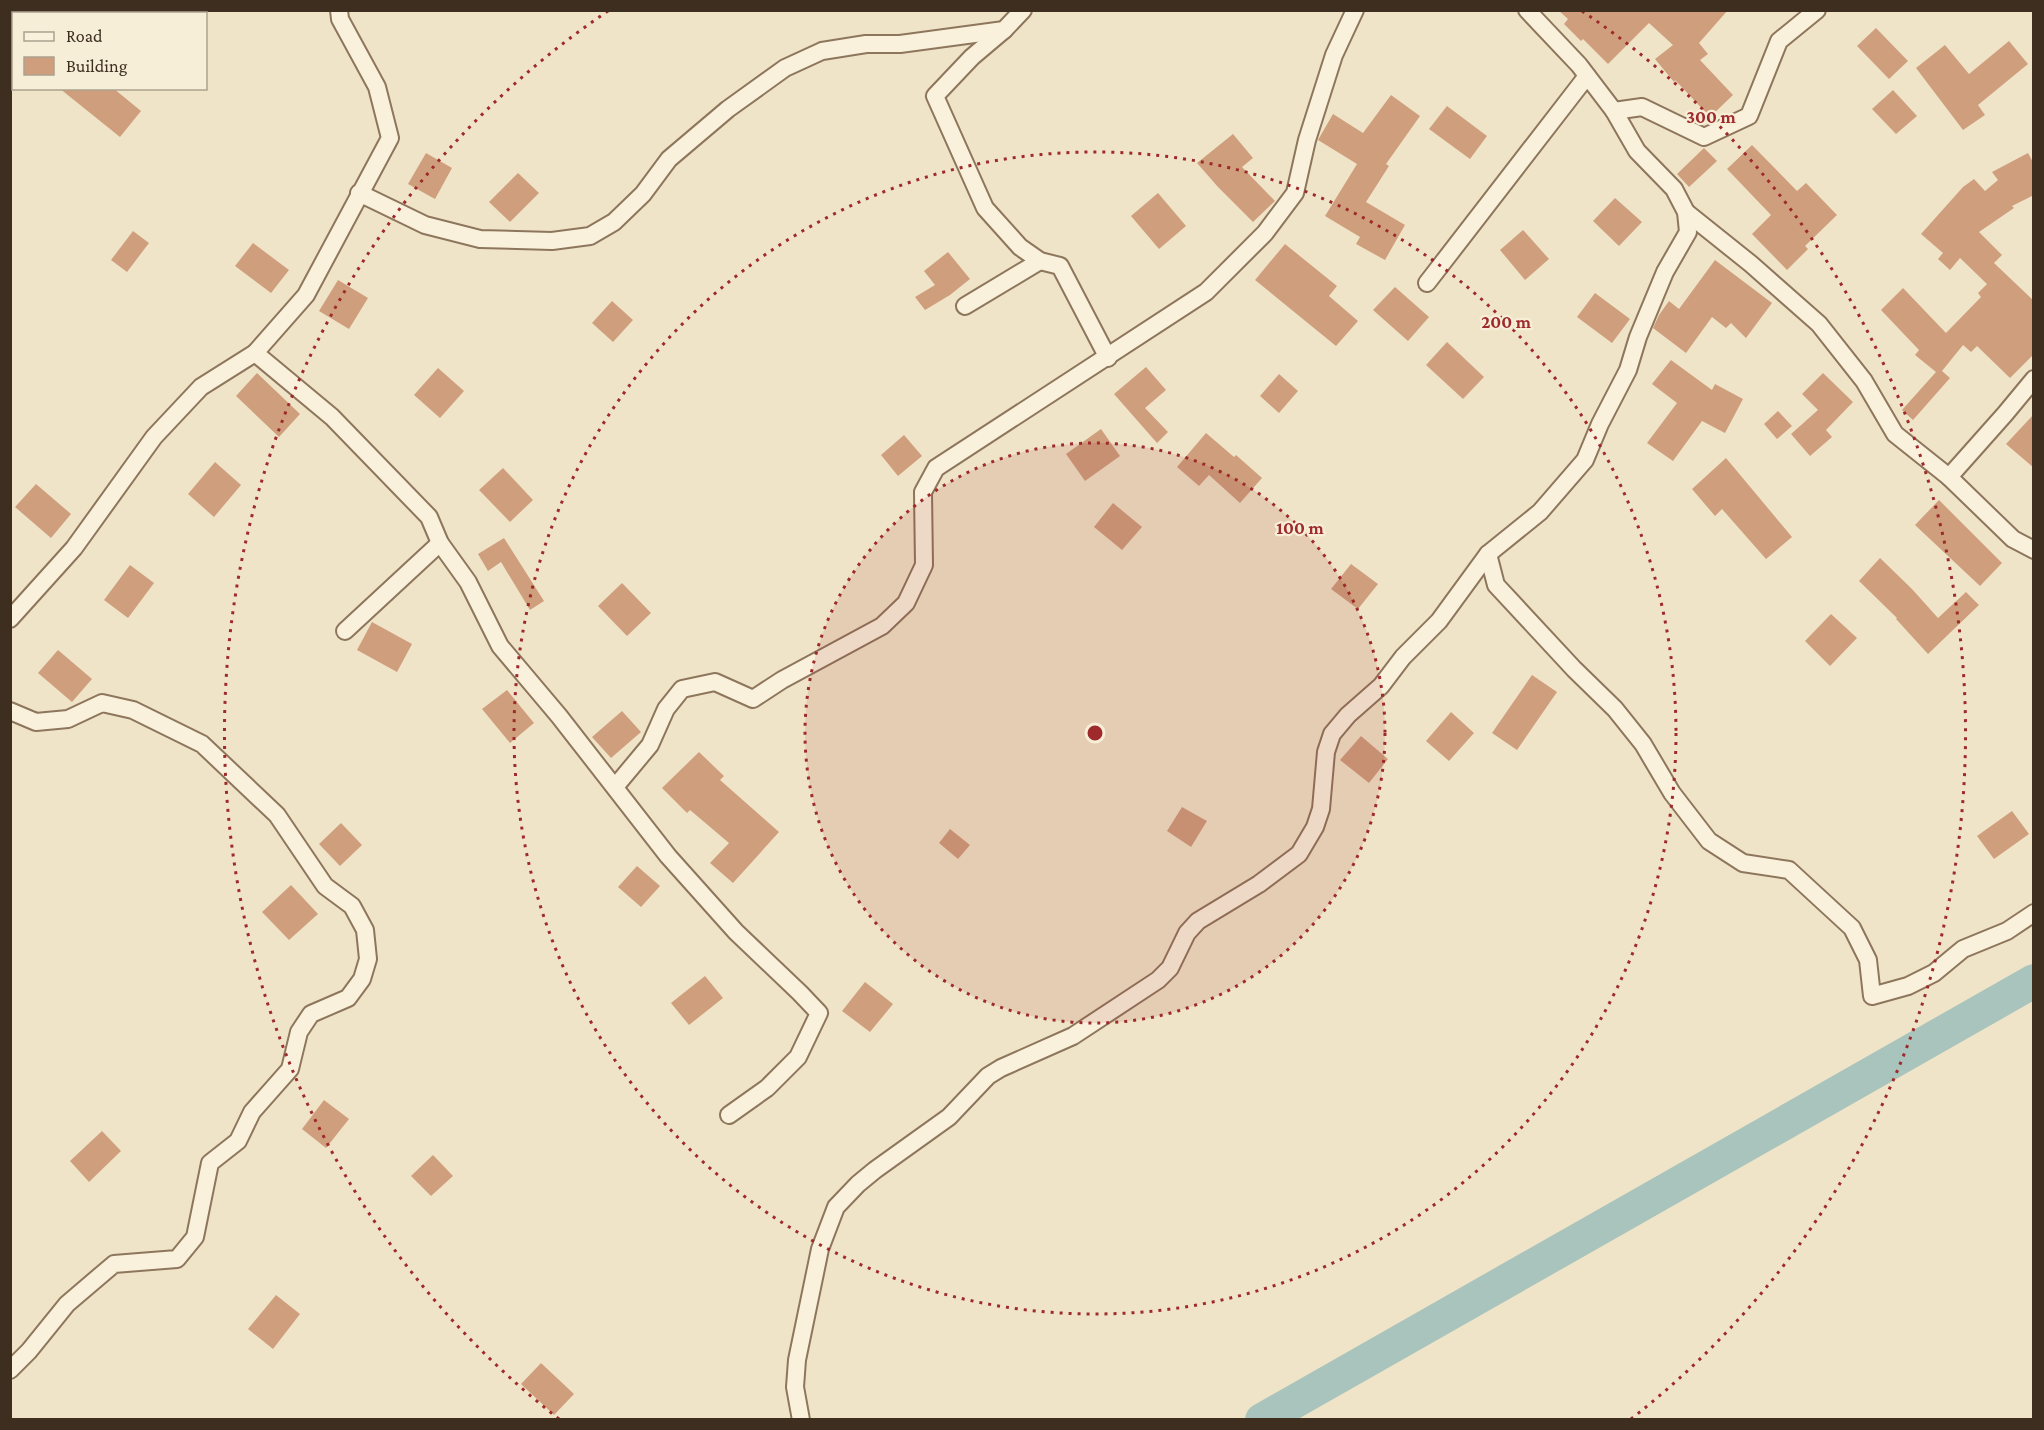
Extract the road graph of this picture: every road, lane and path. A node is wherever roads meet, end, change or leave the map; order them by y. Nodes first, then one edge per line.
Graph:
1 (339, 10) edge
2 (1023, 10) edge
3 (1355, 10) edge
4 (1527, 10) edge
5 (1817, 10) edge
6 (1004, 30) junction
7 (1587, 75) junction
8 (1614, 111) junction
9 (359, 193) junction
10 (1686, 212) junction
11 (1040, 261) junction
12 (1427, 283) dead end
13 (966, 306) dead end
14 (255, 353) junction
15 (1108, 357) junction
16 (2034, 379) edge
17 (1949, 477) junction
18 (440, 543) junction
19 (2034, 550) edge
20 (1488, 554) junction
21 (10, 620) edge
22 (345, 631) dead end
23 (10, 711) edge
24 (615, 787) junction
25 (2034, 913) edge
26 (729, 1115) dead end
27 (10, 1370) edge
28 (801, 1419) edge

1 - 9 street
2 - 6 street
3 - 15 street
4 - 7 street
5 - 8 street
6 - 9 street
6 - 11 street
7 - 8 street
7 - 12 street
8 - 10 street
9 - 14 street
10 - 17 street
10 - 20 street
11 - 13 street
11 - 15 street
14 - 18 street
14 - 21 street
15 - 24 street
16 - 17 street
17 - 19 street
18 - 22 street
18 - 24 street
20 - 25 street
20 - 28 street
23 - 27 street
24 - 26 street

